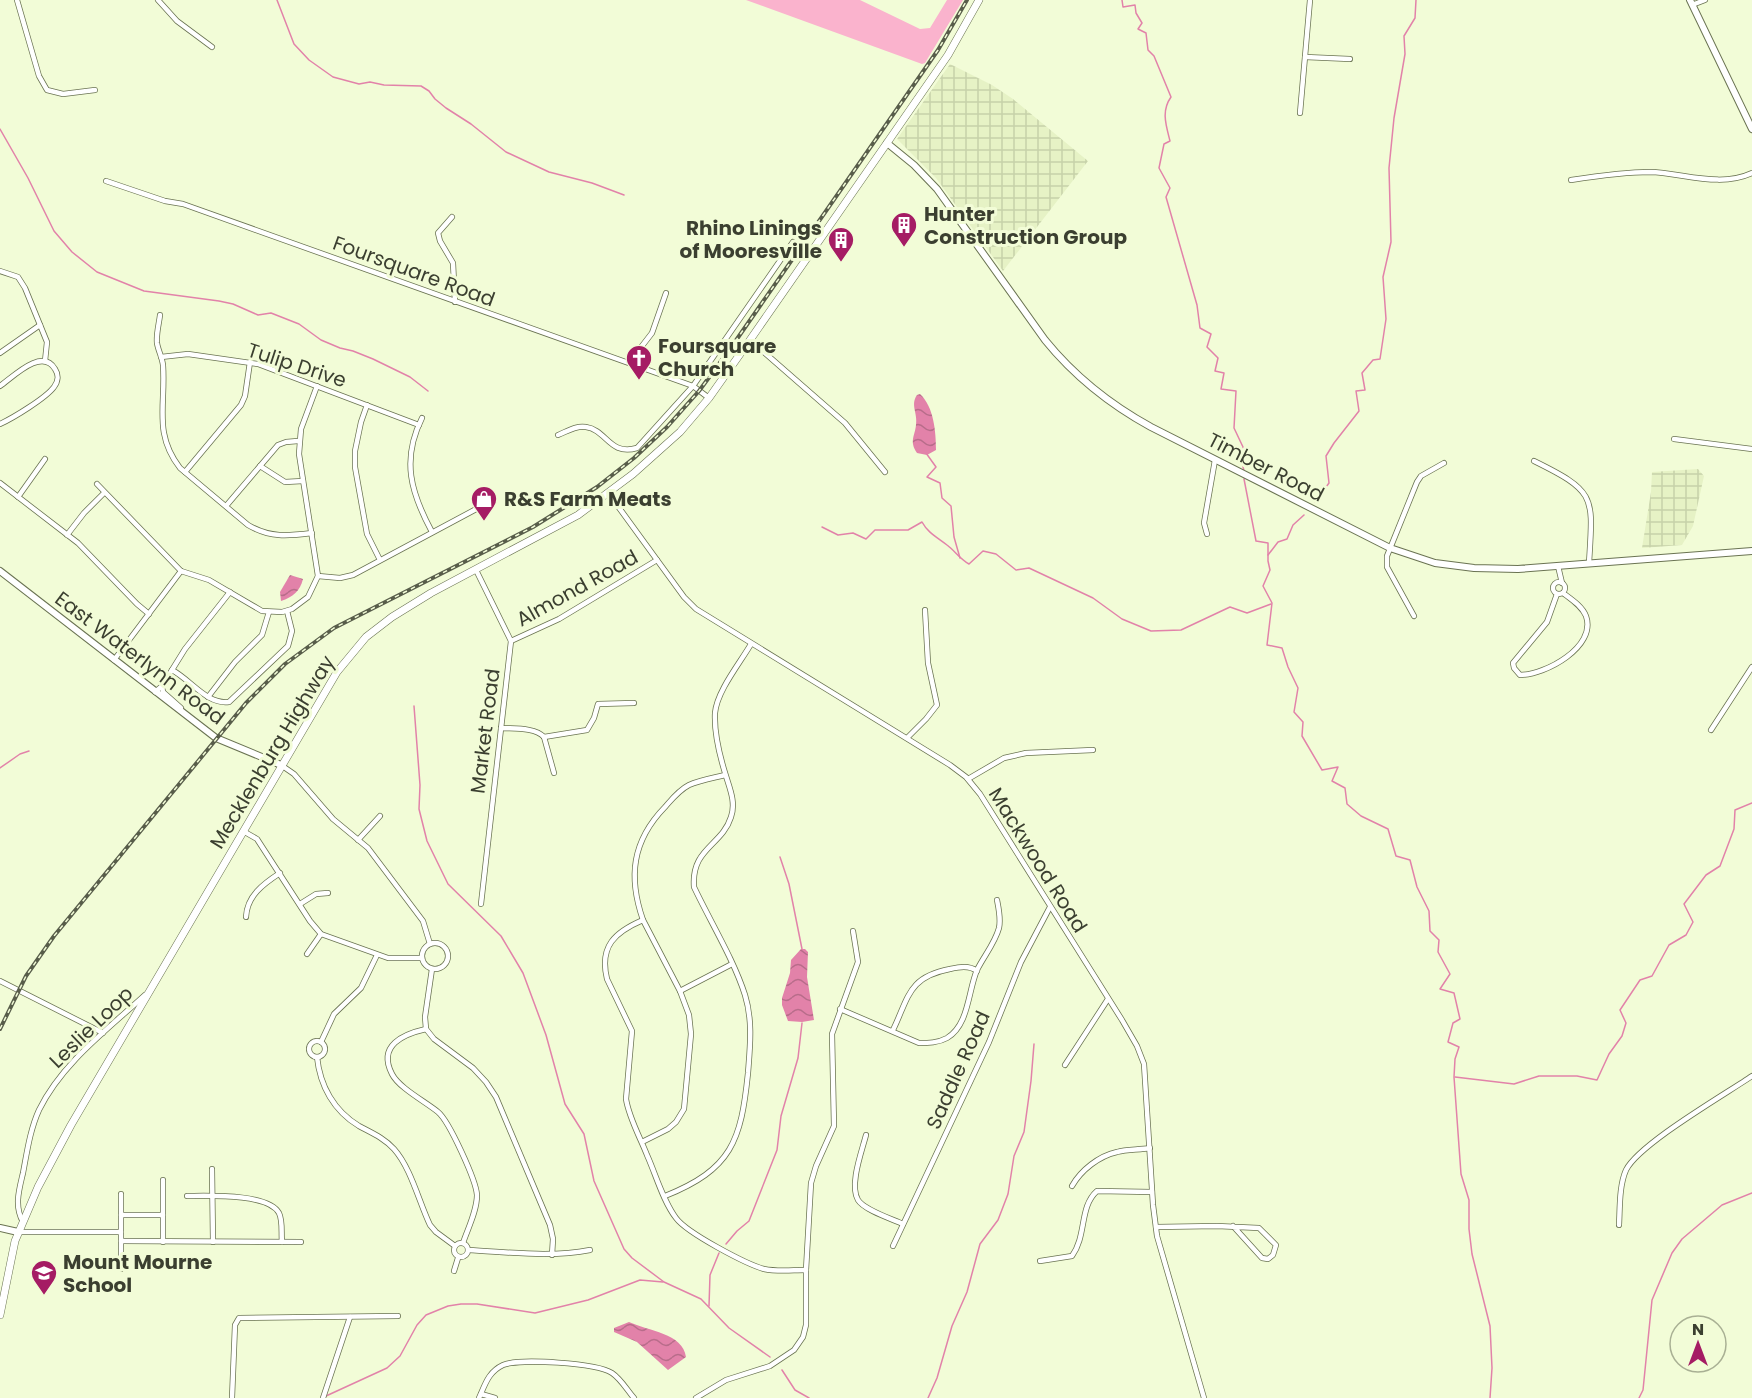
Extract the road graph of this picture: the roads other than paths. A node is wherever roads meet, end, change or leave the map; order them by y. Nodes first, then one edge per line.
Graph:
1 (17, 0) edge
2 (158, 0) edge
3 (979, 0) edge
4 (1310, 0) edge
5 (1705, 0) edge
6 (1691, 2) edge
7 (212, 47) dead end
8 (1305, 57) junction
9 (1350, 59) dead end
10 (95, 90) dead end
11 (1300, 113) dead end
12 (1752, 129) edge
13 (887, 143) junction
14 (1752, 173) edge
15 (1571, 180) dead end
16 (106, 181) dead end
17 (452, 217) dead end
18 (793, 242) dead end
19 (0, 271) edge
20 (666, 294) dead end
21 (455, 302) junction
22 (160, 315) dead end
23 (40, 326) junction
24 (750, 340) junction
25 (0, 353) edge
26 (161, 357) junction
27 (45, 361) junction
28 (250, 362) junction
29 (632, 364) junction
30 (0, 386) edge
31 (317, 386) junction
32 (693, 386) junction
33 (709, 398) junction
34 (367, 405) junction
35 (422, 418) dead end
36 (0, 424) edge
37 (419, 425) junction
38 (558, 435) dead end
39 (1674, 439) dead end
40 (298, 441) junction
41 (1752, 449) edge
42 (45, 459) dead end
43 (1215, 460) junction
44 (1534, 461) dead end
45 (1444, 463) dead end
46 (260, 466) junction
47 (185, 472) junction
48 (885, 472) dead end
49 (303, 481) junction
50 (0, 483) edge
51 (97, 484) dead end
52 (104, 493) junction
53 (609, 494) junction
54 (18, 497) junction
55 (226, 506) junction
56 (480, 507) dead end
57 (432, 532) junction
58 (312, 533) junction
59 (1207, 534) dead end
60 (67, 535) junction
61 (1389, 548) junction
62 (1752, 551) edge
63 (380, 560) junction
64 (657, 560) junction
65 (1589, 563) junction
66 (1558, 569) junction
67 (476, 570) junction
68 (0, 571) edge
69 (181, 571) junction
70 (318, 576) junction
71 (1559, 583) junction
72 (230, 592) junction
73 (1560, 593) junction
74 (287, 610) junction
75 (925, 610) dead end
76 (268, 612) junction
77 (149, 614) junction
78 (1414, 616) dead end
79 (511, 641) junction
80 (751, 644) junction
81 (114, 660) junction
82 (1752, 667) edge
83 (172, 670) junction
84 (162, 686) junction
85 (155, 692) junction
86 (208, 697) junction
87 (634, 703) dead end
88 (184, 714) junction
89 (501, 728) junction
90 (1711, 730) dead end
91 (544, 737) junction
92 (907, 738) junction
93 (1093, 750) dead end
94 (281, 765) junction
95 (554, 772) dead end
96 (725, 775) junction
97 (968, 779) junction
98 (380, 816) dead end
99 (243, 831) junction
100 (358, 840) junction
101 (280, 873) junction
102 (328, 893) dead end
103 (996, 900) dead end
104 (300, 904) junction
105 (481, 904) dead end
106 (1050, 907) junction
107 (246, 917) dead end
108 (643, 920) junction
109 (853, 931) dead end
110 (321, 934) junction
111 (430, 944) junction
112 (307, 954) dead end
113 (377, 955) junction
114 (422, 958) junction
115 (732, 964) junction
116 (432, 969) junction
117 (977, 971) junction
118 (0, 981) edge
119 (150, 991) junction
120 (680, 991) junction
121 (1108, 999) junction
122 (840, 1009) junction
123 (426, 1029) junction
124 (892, 1030) junction
125 (103, 1034) junction
126 (321, 1042) junction
127 (317, 1057) junction
128 (1065, 1065) dead end
129 (1752, 1076) edge
130 (866, 1135) dead end
131 (642, 1142) junction
132 (1150, 1148) junction
133 (212, 1169) dead end
134 (163, 1180) dead end
135 (1072, 1186) dead end
136 (1152, 1192) junction
137 (121, 1194) dead end
138 (212, 1196) junction
139 (664, 1196) junction
140 (187, 1197) dead end
141 (121, 1215) junction
142 (163, 1215) junction
143 (22, 1222) junction
144 (903, 1224) junction
145 (1619, 1225) dead end
146 (1233, 1226) junction
147 (1156, 1227) junction
148 (0, 1228) edge
149 (18, 1232) junction
150 (121, 1232) junction
151 (121, 1241) junction
152 (163, 1242) junction
153 (213, 1242) junction
154 (282, 1242) junction
155 (301, 1242) dead end
156 (463, 1243) junction
157 (455, 1246) junction
158 (893, 1246) dead end
159 (468, 1250) junction
160 (590, 1250) dead end
161 (552, 1255) junction
162 (458, 1257) junction
163 (1040, 1262) dead end
164 (122, 1269) dead end
165 (806, 1270) junction
166 (454, 1271) dead end
167 (0, 1315) edge
168 (398, 1316) dead end
169 (350, 1317) junction
170 (480, 1396) edge
171 (232, 1398) edge
172 (323, 1398) edge
173 (495, 1398) edge
174 (633, 1398) edge
175 (696, 1398) edge
176 (1204, 1398) edge

1 - 10 street
2 - 7 street
3 - 13 main road, Mecklenburg Highway
4 - 8 street
5 - 6 street
6 - 12 street
8 - 9 street
8 - 11 street
13 - 24 main road, Mecklenburg Highway
13 - 43 street, Timber Road
14 - 15 street
16 - 21 street, Foursquare Road
17 - 21 street
18 - 32 street
19 - 23 street
20 - 29 street
21 - 29 street, Foursquare Road
22 - 26 street
23 - 25 street
23 - 27 street
24 - 33 main road, Mecklenburg Highway
24 - 48 street
26 - 28 street, Tulip Drive
26 - 47 street
27 - 30 street
27 - 36 street
28 - 31 street, Tulip Drive
28 - 47 street
29 - 32 street, Foursquare Road
31 - 34 street, Tulip Drive
31 - 40 street
32 - 33 street, Foursquare Road
32 - 38 street
33 - 53 main road, Mecklenburg Highway
34 - 37 street, Tulip Drive
34 - 63 street
35 - 37 street
37 - 57 street
39 - 41 street
40 - 46 street
40 - 49 street
42 - 54 street
43 - 59 street
43 - 61 street, Timber Road
44 - 65 street
45 - 61 street
46 - 49 street
46 - 55 street
47 - 55 street
49 - 58 street
50 - 54 street
51 - 52 street
52 - 60 street
52 - 69 street
53 - 64 street, Mackwood Road
53 - 67 main road, Mecklenburg Highway
54 - 60 street
55 - 58 street
56 - 57 street
57 - 63 street
58 - 70 street
60 - 77 street
61 - 66 street, Timber Road
61 - 78 street
62 - 65 street, Timber Road
63 - 70 street
64 - 79 street, Almond Road
64 - 80 street, Mackwood Road
65 - 66 street, Timber Road
66 - 71 street
67 - 79 street
67 - 94 main road, Mecklenburg Highway
68 - 81 street, East Waterlynn Road
69 - 72 street
69 - 77 street
70 - 74 street
71 - 73 street
71 - 73 street
72 - 76 street
72 - 83 street
73 - 73 street
74 - 76 street
74 - 86 street
75 - 92 street
76 - 86 street
77 - 81 street
79 - 89 street, Market Road
80 - 92 street, Mackwood Road
80 - 96 street
81 - 85 street, East Waterlynn Road
82 - 90 street
83 - 84 street
83 - 86 street
84 - 85 street
84 - 88 street
85 - 88 street, East Waterlynn Road
87 - 91 street
88 - 94 street, East Waterlynn Road
89 - 91 street
89 - 105 street, Market Road
91 - 95 street
92 - 97 street, Mackwood Road
93 - 97 street
94 - 99 main road, Mecklenburg Highway
94 - 100 street, East Waterlynn Road
96 - 108 street
96 - 115 street
97 - 106 street, Mackwood Road
98 - 100 street
99 - 101 street
99 - 119 main road, Mecklenburg Highway
100 - 111 street, East Waterlynn Road
101 - 104 street
101 - 107 street
102 - 104 street
103 - 117 street
104 - 110 street
106 - 121 street, Mackwood Road
106 - 144 street, Saddle Road
108 - 120 street
108 - 131 street
109 - 122 street
110 - 112 street
110 - 113 street
111 - 114 street
111 - 116 street
113 - 114 street
113 - 126 street
114 - 116 street
115 - 120 street
115 - 139 street
116 - 123 street
117 - 124 street
117 - 124 street
118 - 125 street
119 - 125 street, Leslie Loop
119 - 143 main road, Mecklenburg Highway
120 - 131 street
121 - 128 street
121 - 132 street, Mackwood Road
122 - 124 street
122 - 165 street
123 - 156 street
123 - 161 street
125 - 143 street, Leslie Loop
126 - 127 street
126 - 127 street
127 - 157 street
129 - 145 street
130 - 144 street
131 - 139 street
132 - 135 street
132 - 136 street, Mackwood Road
133 - 138 street
134 - 142 street
136 - 147 street, Mackwood Road
136 - 163 street
137 - 141 street
138 - 140 street
138 - 153 street
138 - 154 street
139 - 165 street
141 - 142 street
141 - 150 street
142 - 152 street
143 - 149 main road, Mecklenburg Highway
144 - 158 street, Saddle Road
146 - 146 street
146 - 147 street
147 - 176 street, Mackwood Road
148 - 149 street
149 - 150 street
149 - 167 main road, Mecklenburg Highway
150 - 151 street
151 - 152 street
151 - 164 street
152 - 153 street
153 - 154 street
154 - 155 street
156 - 157 street
156 - 159 street
157 - 162 street
159 - 161 street
159 - 162 street
160 - 161 street
162 - 166 street
165 - 175 street
168 - 169 street
169 - 171 street
169 - 172 street
170 - 173 street
170 - 174 street

